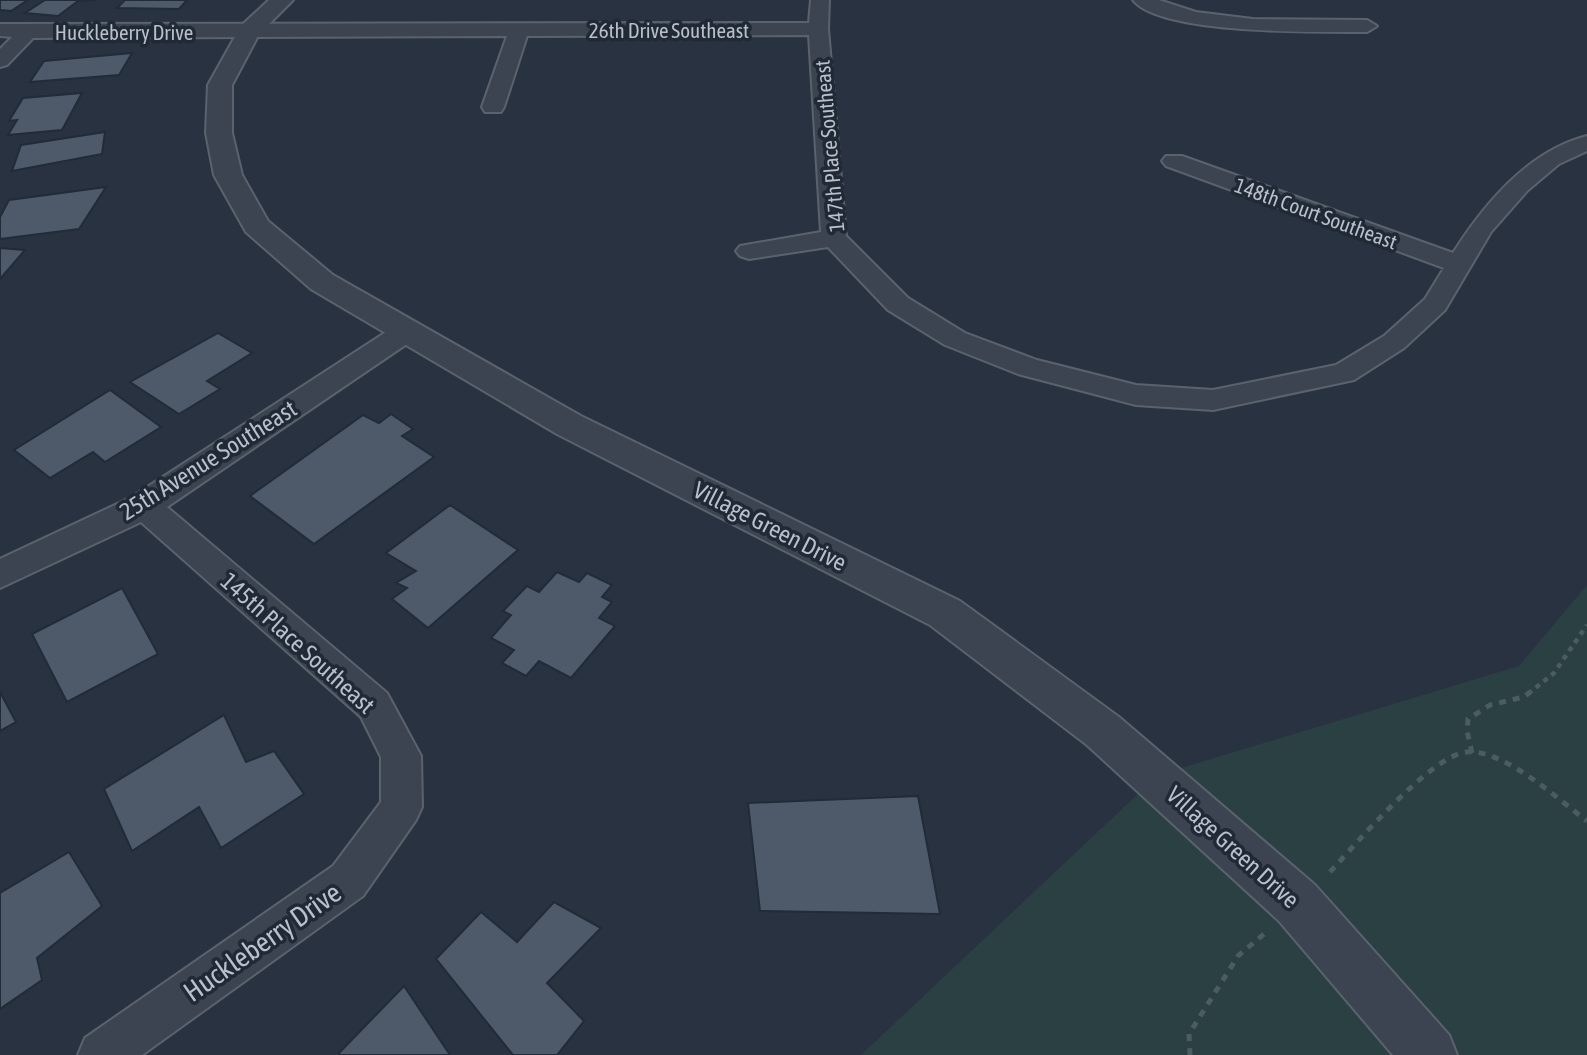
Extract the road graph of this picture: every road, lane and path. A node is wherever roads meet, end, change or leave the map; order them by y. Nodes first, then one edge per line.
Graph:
1 (282, 0) edge
2 (820, 0) edge
3 (1142, 0) edge
4 (1367, 26) dead end
5 (818, 29) junction
6 (0, 30) edge
7 (249, 31) junction
8 (519, 31) junction
9 (28, 32) junction
10 (0, 61) edge
11 (493, 107) dead end
12 (1587, 143) edge
13 (1174, 161) dead end
14 (834, 238) junction
15 (749, 251) dead end
16 (1458, 264) junction
17 (407, 331) junction
18 (144, 506) junction
19 (0, 573) edge
20 (1587, 625) edge
21 (1472, 753) junction
22 (402, 807) joint
23 (1587, 821) edge
24 (1297, 903) junction
25 (102, 1055) edge
26 (1190, 1055) edge
27 (1429, 1055) edge

1 - 7 street, Village Green Drive
2 - 5 street, 147th Place Southeast
3 - 4 street
5 - 8 street, 26th Drive Southeast
5 - 14 street, 147th Place Southeast
6 - 9 street, Huckleberry Drive
7 - 8 street, 26th Drive Southeast
7 - 9 street, Huckleberry Drive
7 - 17 street, Village Green Drive
8 - 11 street
9 - 10 street
12 - 16 street, 147th Place Southeast
13 - 16 street, 148th Court Southeast
14 - 15 street
14 - 16 street, 147th Place Southeast
17 - 18 street, 25th Avenue Southeast
17 - 24 street, Village Green Drive
18 - 19 street, 25th Avenue Southeast
18 - 22 street, 145th Place Southeast
20 - 21 path
21 - 23 path
21 - 24 path
22 - 25 street, Huckleberry Drive
24 - 26 path
24 - 27 street, Village Green Drive

